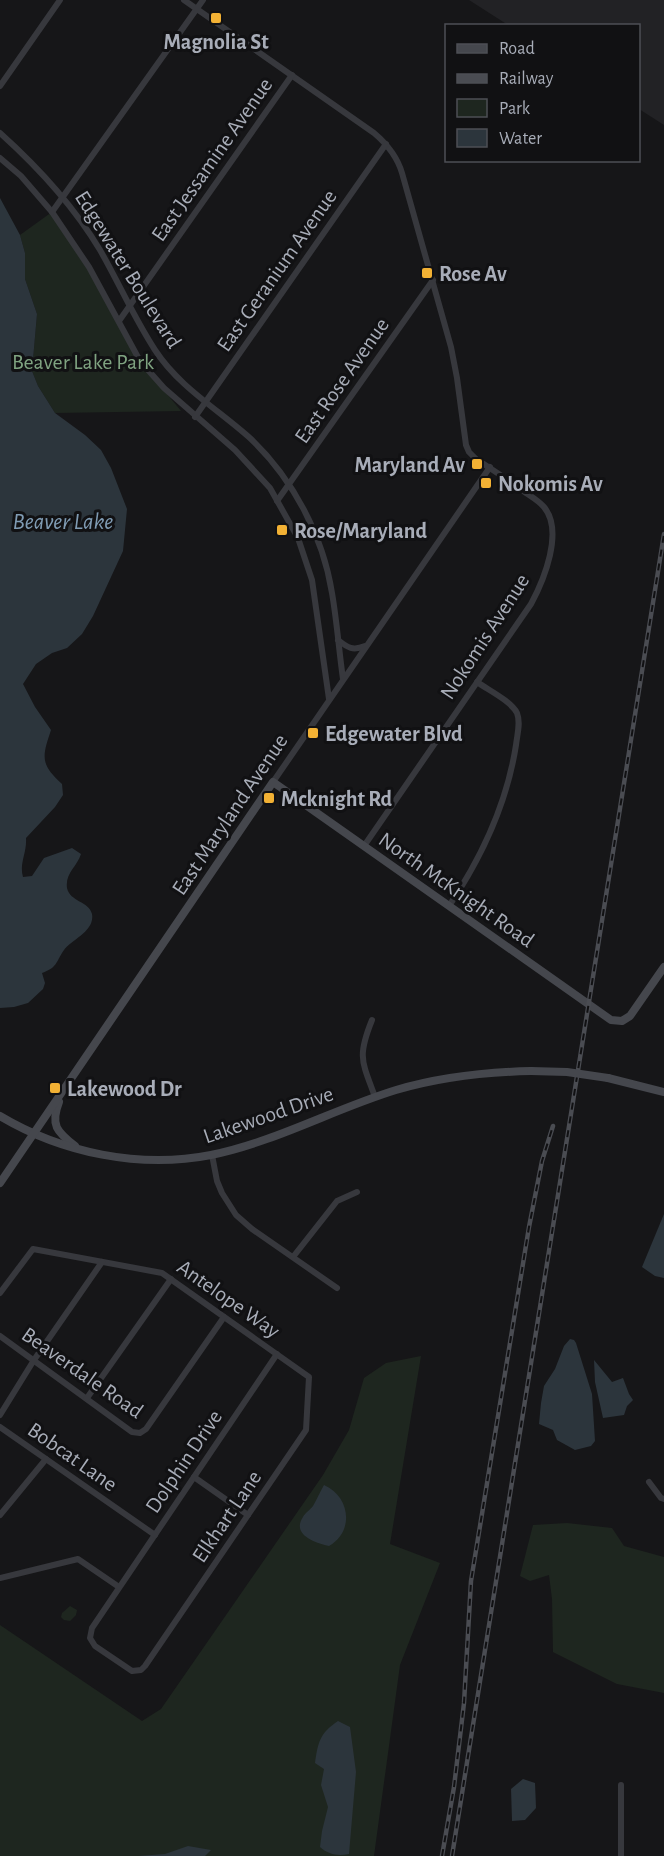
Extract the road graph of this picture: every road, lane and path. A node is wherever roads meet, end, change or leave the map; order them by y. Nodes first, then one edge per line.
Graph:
1 (60, 0) edge
2 (184, 0) edge
3 (203, 0) edge
4 (197, 9) junction
5 (292, 75) junction
6 (0, 86) edge
7 (0, 133) edge
8 (386, 144) junction
9 (0, 158) edge
10 (63, 196) junction
11 (52, 212) junction
12 (433, 280) junction
13 (130, 306) junction
14 (119, 321) junction
15 (205, 402) junction
16 (195, 417) junction
17 (490, 468) junction
18 (289, 485) junction
19 (277, 501) junction
20 (338, 640) junction
21 (366, 646) junction
22 (343, 679) junction
23 (477, 682) junction
24 (329, 699) junction
25 (273, 782) junction
26 (364, 846) junction
27 (449, 906) junction
28 (664, 967) edge
29 (372, 1020) dead end
30 (65, 1088) junction
31 (664, 1092) edge
32 (375, 1097) junction
33 (0, 1116) edge
34 (34, 1134) junction
35 (77, 1149) junction
36 (212, 1155) junction
37 (0, 1183) edge
38 (357, 1192) dead end
39 (293, 1257) junction
40 (102, 1262) junction
41 (171, 1279) junction
42 (337, 1288) dead end
43 (0, 1293) edge
44 (224, 1317) junction
45 (0, 1336) edge
46 (277, 1354) junction
47 (34, 1360) junction
48 (309, 1377) joint
49 (87, 1398) junction
50 (0, 1415) edge
51 (0, 1427) edge
52 (46, 1460) junction
53 (194, 1477) junction
54 (649, 1482) dead end
55 (664, 1499) edge
56 (0, 1504) edge
57 (7, 1509) junction
58 (0, 1515) edge
59 (248, 1515) junction
60 (154, 1536) junction
61 (0, 1578) edge
62 (119, 1587) junction
63 (145, 1666) joint
64 (621, 1785) dead end
65 (621, 1856) edge

1 - 6 street
2 - 4 street, Nokomis Avenue
3 - 4 street
4 - 5 street, Nokomis Avenue
4 - 10 street
5 - 8 street, Nokomis Avenue
5 - 13 street, East Jessamine Avenue
7 - 10 street, Edgewater Boulevard
8 - 12 street, Nokomis Avenue
8 - 15 street, East Geranium Avenue
9 - 11 street, Edgewater Boulevard
10 - 11 street
10 - 13 street, Edgewater Boulevard
11 - 14 street, Edgewater Boulevard
12 - 17 street, Nokomis Avenue
12 - 18 street, East Rose Avenue
13 - 14 street, East Jessamine Avenue
13 - 15 street, Edgewater Boulevard
14 - 16 street, Edgewater Boulevard
15 - 16 street, East Geranium Avenue
15 - 18 street, Edgewater Boulevard
16 - 19 street, Edgewater Boulevard
17 - 21 street, East Maryland Avenue
17 - 23 street, Nokomis Avenue
18 - 19 street, East Rose Avenue
18 - 20 street, Edgewater Boulevard
19 - 24 street, Edgewater Boulevard
20 - 21 street
20 - 22 street, Edgewater Boulevard
21 - 22 street, East Maryland Avenue
22 - 24 street, East Maryland Avenue
23 - 26 street, Nokomis Avenue
23 - 27 street
24 - 25 street, East Maryland Avenue
25 - 26 street, North McKnight Road
25 - 30 street, East Maryland Avenue
26 - 27 street, North McKnight Road
27 - 28 street, North McKnight Road
29 - 32 street
30 - 34 street, East Maryland Avenue
30 - 35 street
31 - 32 street, Lakewood Drive, bridge
32 - 36 street, Lakewood Drive
33 - 34 street, Lakewood Drive
34 - 35 street, Lakewood Drive
34 - 37 street, East Maryland Avenue
35 - 36 street, Lakewood Drive
36 - 39 street
38 - 39 street
39 - 42 street
40 - 41 street, Antelope Way
40 - 43 street, Antelope Way
40 - 47 street
41 - 44 street, Antelope Way
41 - 49 street
44 - 46 street, Antelope Way
44 - 49 street, Beaverdale Road
45 - 47 street, Beaverdale Road
46 - 48 street, Antelope Way
46 - 53 street, Dolphin Drive
47 - 49 street, Beaverdale Road
47 - 50 street
48 - 59 street, Elkhart Lane
51 - 52 street, Bobcat Lane
52 - 57 street
52 - 60 street, Bobcat Lane
53 - 59 street
53 - 60 street, Dolphin Drive
54 - 55 street
56 - 57 street
57 - 58 street
59 - 63 street, Elkhart Lane
60 - 62 street, Dolphin Drive
61 - 62 street
62 - 63 street, Dolphin Drive
64 - 65 street

